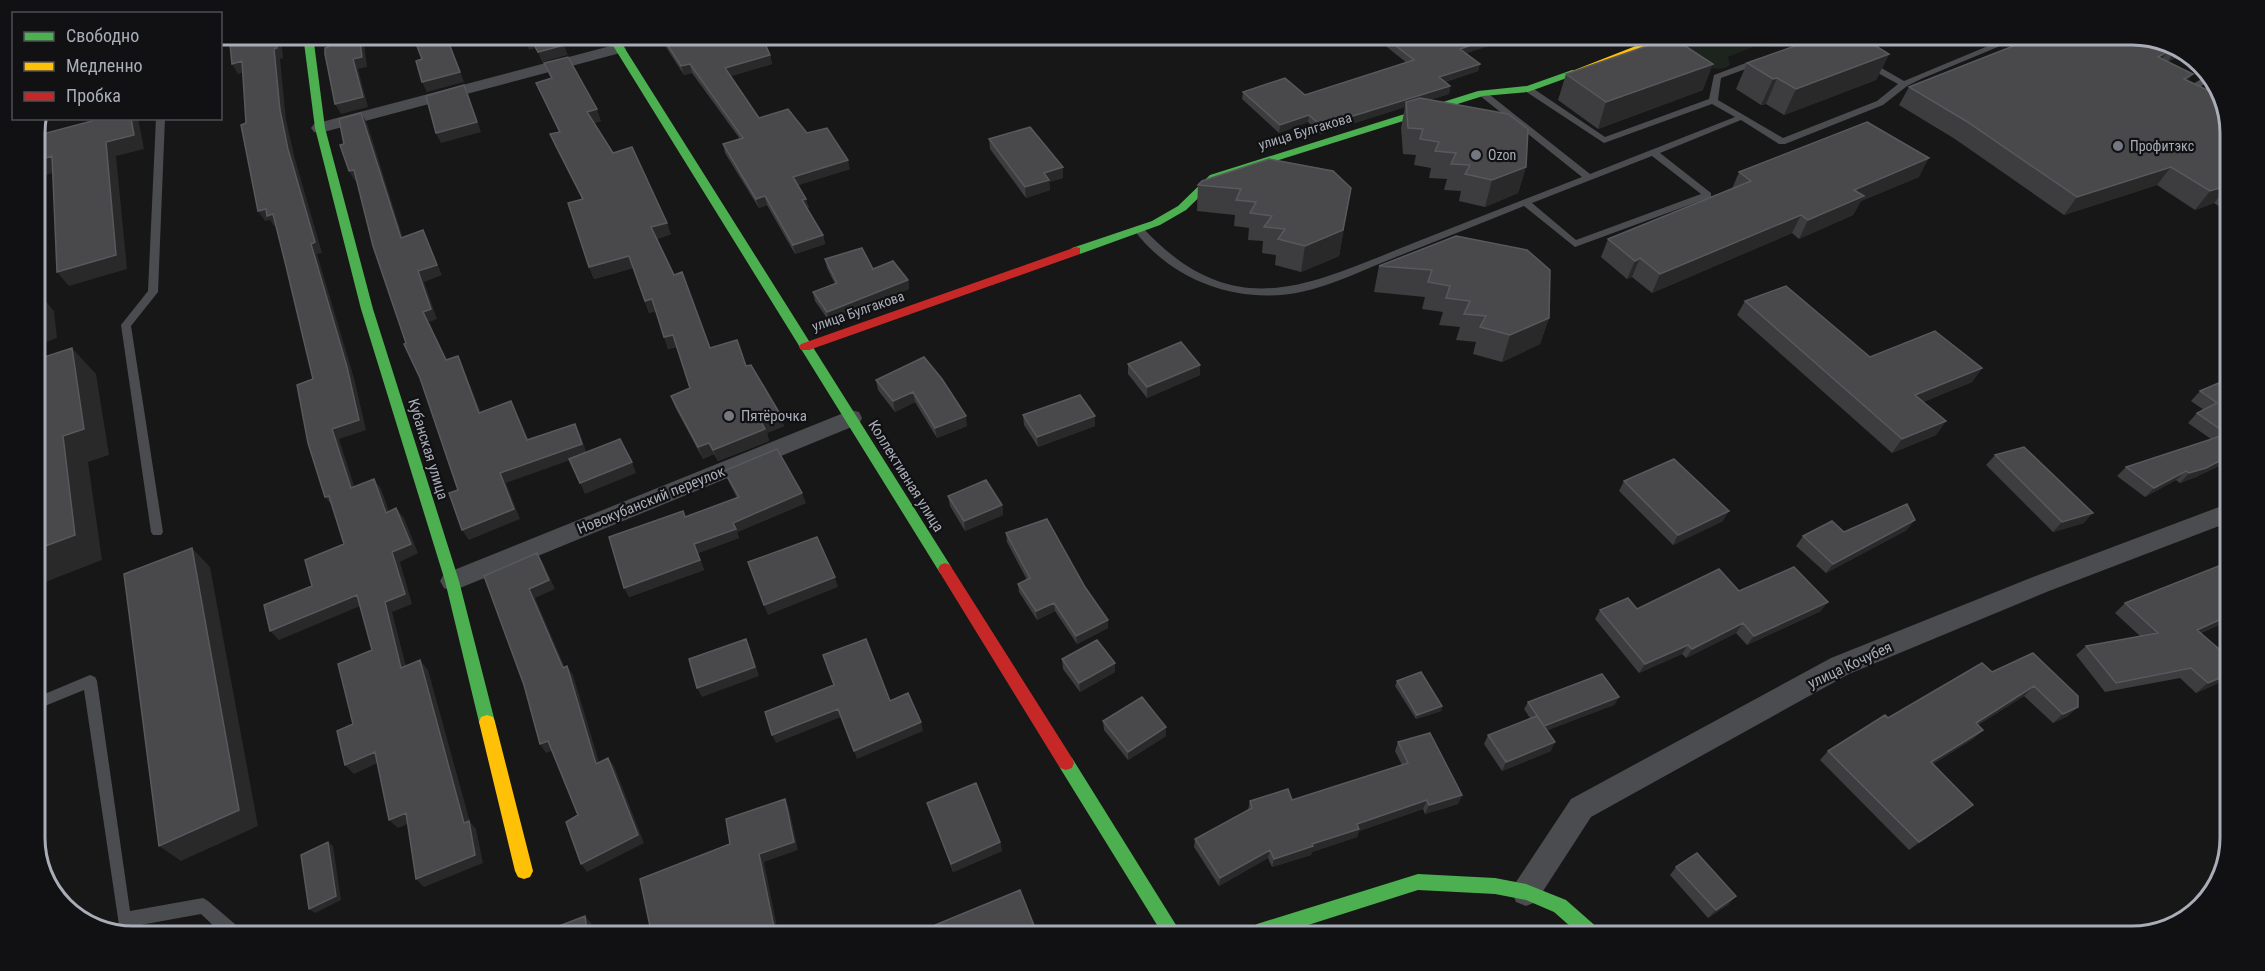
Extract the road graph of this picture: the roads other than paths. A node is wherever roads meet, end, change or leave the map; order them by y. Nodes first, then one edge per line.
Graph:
1 (309, 45) edge
2 (608, 45) edge
3 (616, 45) edge
4 (1655, 45) edge
5 (1998, 45) edge
6 (1773, 56) edge
7 (1857, 58) edge
8 (1707, 71) dead end
9 (1717, 77) junction
10 (2202, 80) edge
11 (1904, 84) junction
12 (1528, 89) junction
13 (1482, 93) junction
14 (2207, 94) edge
15 (1713, 101) junction
16 (1742, 117) junction
17 (160, 120) edge
18 (320, 128) junction
19 (1653, 152) junction
20 (1588, 177) junction
21 (1525, 202) junction
22 (1139, 230) junction
23 (805, 347) junction
24 (850, 418) junction
25 (2220, 516) edge
26 (157, 532) dead end
27 (452, 581) junction
28 (45, 700) edge
29 (524, 871) dead end
30 (1526, 892) junction
31 (226, 926) edge
32 (1168, 926) edge
33 (1279, 926) edge
34 (1584, 926) edge

1 - 18 street, Кубанская улица
2 - 18 street
3 - 23 street, Коллективная улица
4 - 12 street, улица Булгакова
5 - 11 lane
6 - 9 lane
7 - 11 lane
8 - 9 lane
9 - 15 lane
10 - 14 lane
11 - 16 lane
12 - 13 street, улица Булгакова
12 - 15 lane
13 - 20 lane
13 - 22 street, улица Булгакова
15 - 16 lane
16 - 19 lane
17 - 26 lane
18 - 27 street, Кубанская улица
19 - 20 lane
19 - 21 lane
20 - 21 lane
21 - 22 lane
22 - 23 street, улица Булгакова
23 - 24 street, Коллективная улица
24 - 27 street, Новокубанский переулок
24 - 32 street, Коллективная улица
25 - 30 street, улица Кочубея
27 - 29 street, Кубанская улица
28 - 31 lane
30 - 33 street
30 - 34 street

